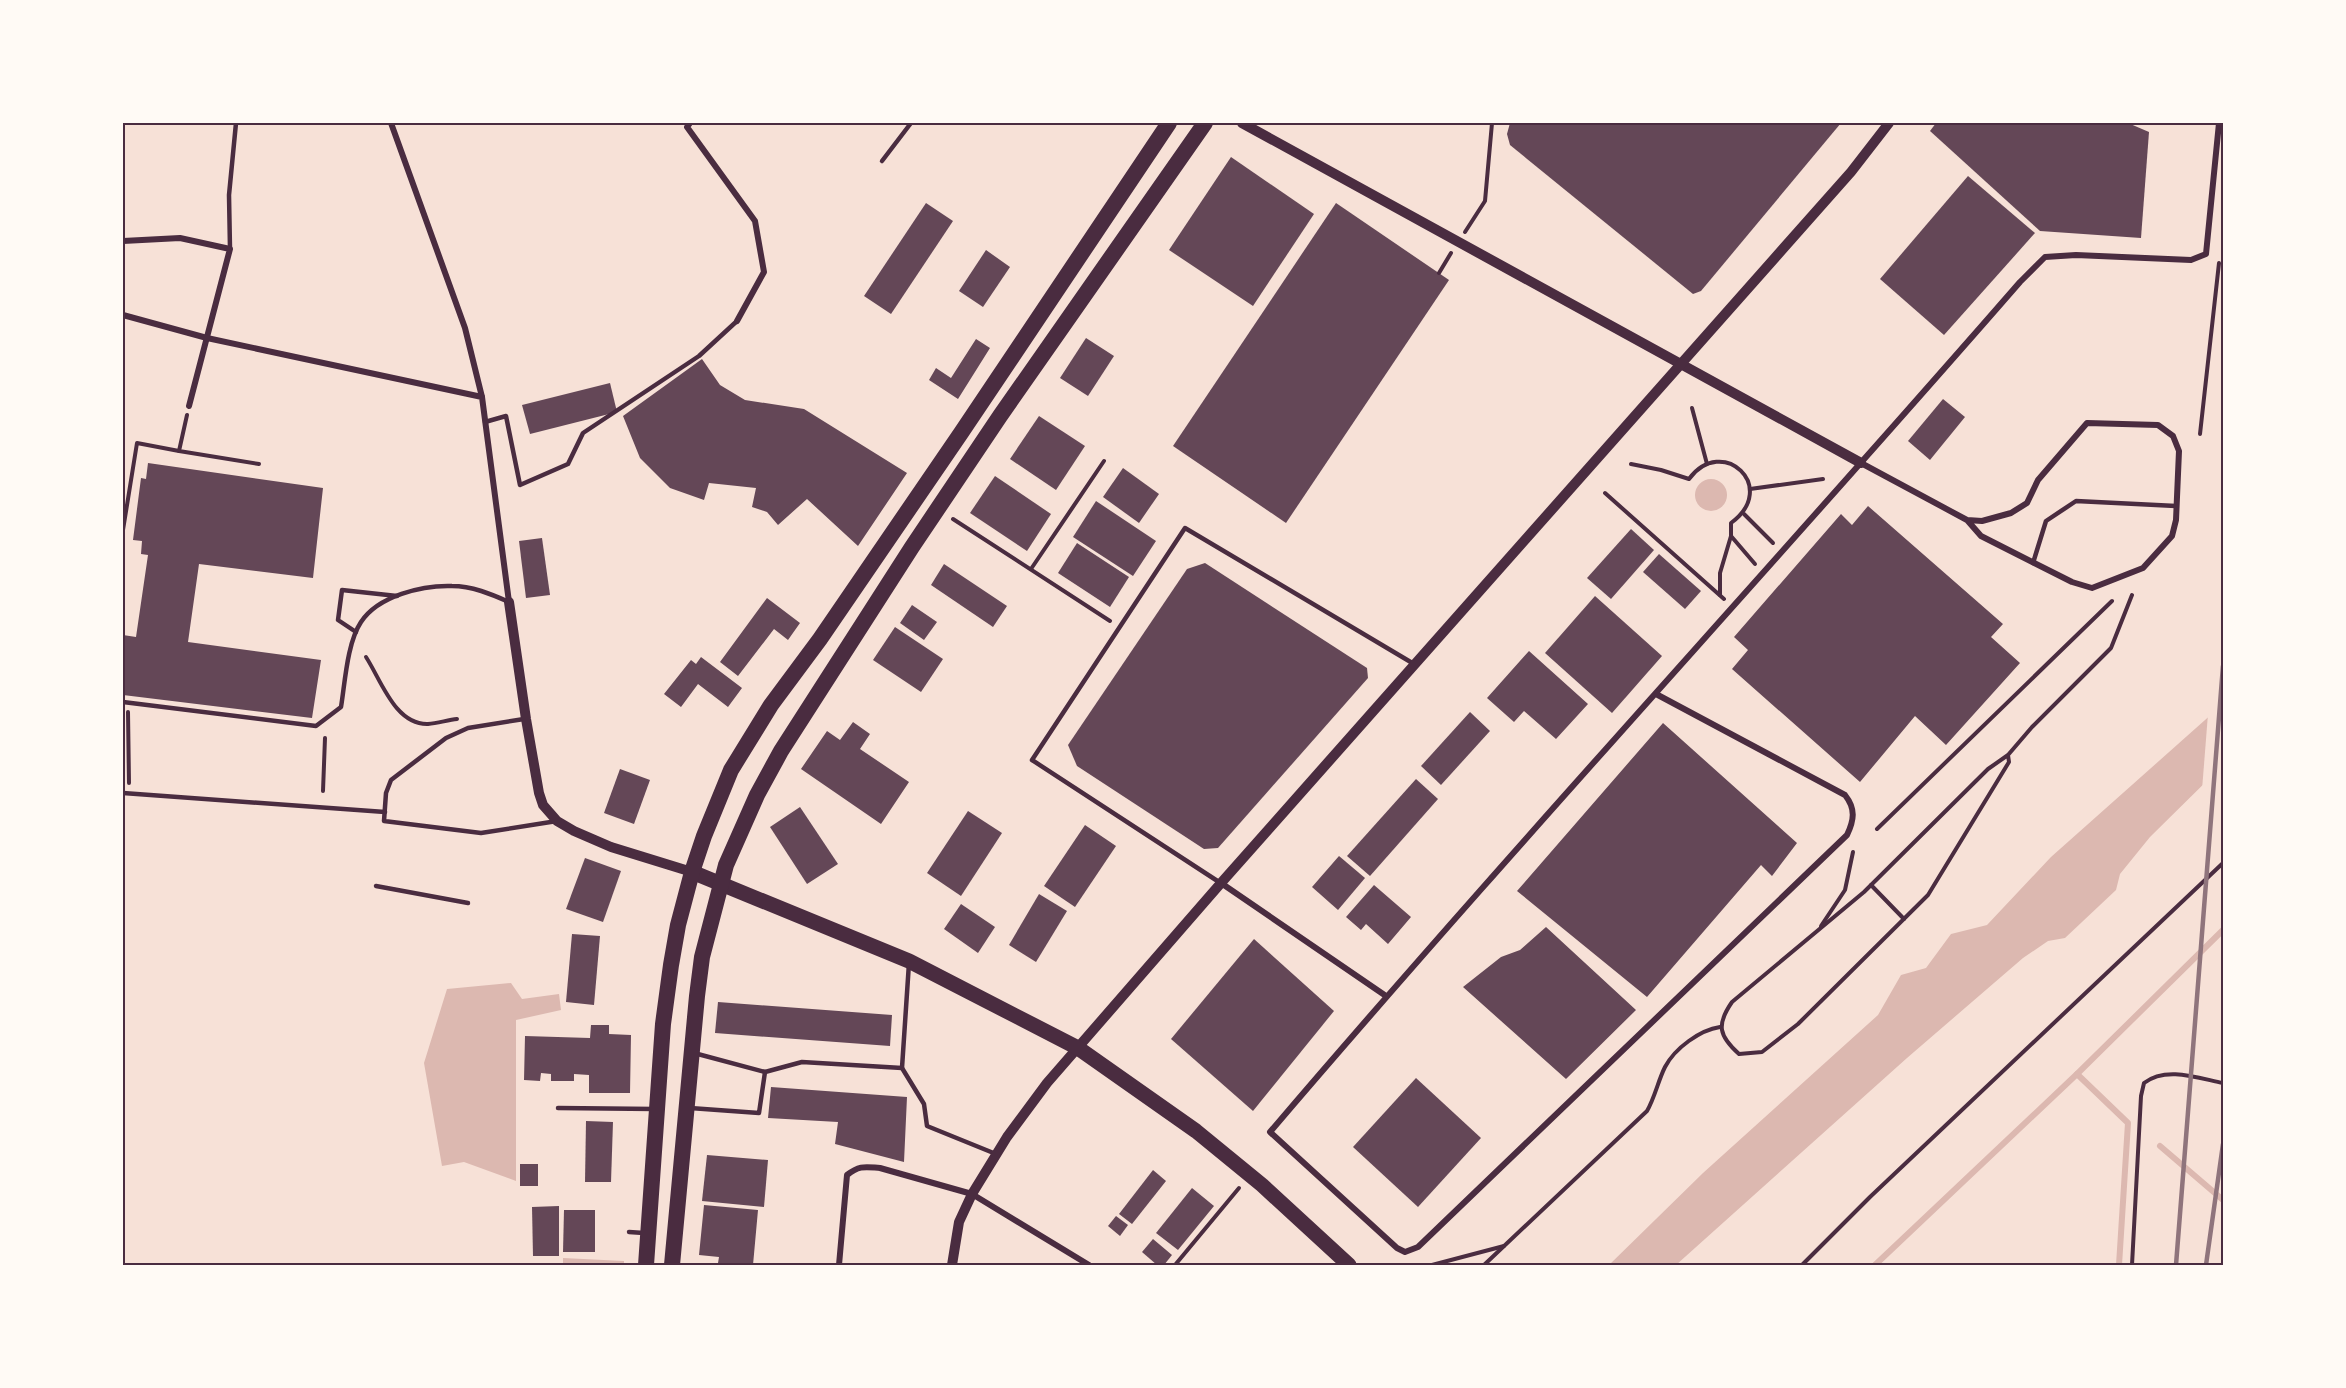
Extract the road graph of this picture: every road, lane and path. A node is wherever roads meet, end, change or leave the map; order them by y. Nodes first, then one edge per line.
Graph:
1 (236, 123) edge
2 (391, 123) edge
3 (690, 123) edge
4 (911, 123) edge
5 (1169, 123) edge
6 (1205, 123) edge
7 (1242, 123) edge
8 (1492, 123) edge
9 (1888, 123) edge
10 (2219, 123) edge
11 (882, 161) dead end
12 (1462, 237) dead end
13 (123, 241) edge
14 (1456, 246) dead end
15 (230, 249) junction
16 (2219, 263) dead end
17 (1439, 273) dead end
18 (123, 315) edge
19 (737, 321) joint
20 (207, 338) junction
21 (1679, 364) junction
22 (482, 397) junction
23 (189, 406) joint
24 (1692, 408) dead end
25 (485, 422) junction
26 (2200, 434) dead end
27 (179, 451) junction
28 (1104, 461) dead end
29 (1861, 463) junction
30 (1631, 464) dead end
31 (1707, 464) junction
32 (259, 465) dead end
33 (1823, 479) dead end
34 (1750, 489) junction
35 (1605, 493) dead end
36 (2176, 506) junction
37 (1744, 514) junction
38 (953, 519) dead end
39 (1966, 520) junction
40 (123, 530) edge
41 (1731, 536) junction
42 (1773, 543) dead end
43 (2033, 562) junction
44 (1755, 564) dead end
45 (1031, 569) junction
46 (2132, 595) dead end
47 (399, 596) junction
48 (2112, 601) dead end
49 (509, 602) junction
50 (1111, 621) dead end
51 (356, 632) junction
52 (366, 657) dead end
53 (1414, 664) junction
54 (1656, 694) junction
55 (125, 702) edge
56 (457, 719) dead end
57 (526, 719) junction
58 (325, 738) dead end
59 (2008, 755) junction
60 (323, 791) dead end
61 (126, 793) edge
62 (385, 812) junction
63 (557, 821) junction
64 (1877, 829) dead end
65 (1853, 852) dead end
66 (2223, 863) edge
67 (692, 872) junction
68 (720, 884) junction
69 (1221, 884) junction
70 (1871, 885) junction
71 (376, 886) dead end
72 (468, 903) dead end
73 (1904, 919) junction
74 (1819, 929) junction
75 (909, 961) junction
76 (1386, 996) junction
77 (1720, 1027) junction
78 (1078, 1048) junction
79 (692, 1052) junction
80 (902, 1068) junction
81 (765, 1072) junction
82 (2223, 1083) edge
83 (686, 1107) junction
84 (558, 1108) dead end
85 (658, 1109) junction
86 (996, 1154) junction
87 (1239, 1188) dead end
88 (972, 1194) junction
89 (629, 1232) dead end
90 (649, 1233) junction
91 (1506, 1246) junction
92 (1805, 1264) edge
93 (646, 1265) edge
94 (672, 1265) edge
95 (839, 1265) edge
96 (952, 1265) edge
97 (1089, 1265) edge
98 (1175, 1265) edge
99 (1348, 1265) edge
100 (1432, 1265) edge
101 (1484, 1265) edge
102 (2132, 1265) edge

1 - 15 lane
2 - 22 street
3 - 19 street
4 - 11 lane
5 - 67 highway
6 - 68 highway
7 - 21 street
8 - 12 path
9 - 21 street
10 - 29 street
13 - 15 street
14 - 17 path
15 - 20 street
16 - 26 path
18 - 20 street
19 - 25 lane
20 - 22 street
20 - 23 street
21 - 29 street
21 - 53 street
22 - 25 street
23 - 27 path
24 - 31 path
25 - 49 street
27 - 32 path
27 - 40 path
28 - 45 path
29 - 39 street
29 - 54 street
30 - 31 path
31 - 34 path
33 - 34 path
34 - 37 path
35 - 41 path
36 - 39 street
36 - 43 lane
36 - 43 street
37 - 41 path
37 - 42 path
38 - 45 path
39 - 43 street
41 - 44 path
45 - 50 path
46 - 59 path
47 - 49 lane
47 - 51 lane
47 - 51 lane
48 - 64 path
49 - 57 street
51 - 55 lane
52 - 56 path
53 - 69 street
53 - 69 lane
54 - 76 street
54 - 76 street
55 - 61 path
57 - 62 lane
57 - 63 street
58 - 60 path
59 - 70 path
59 - 73 path
61 - 62 lane
62 - 63 lane
63 - 67 street
65 - 74 path
66 - 92 path
67 - 68 main road
67 - 85 highway
68 - 75 main road
68 - 79 highway
69 - 76 street
69 - 78 street
70 - 73 path
70 - 74 path
71 - 72 lane
73 - 77 path
74 - 77 path
75 - 78 main road
75 - 80 lane
77 - 91 path
78 - 86 street
78 - 99 main road
79 - 81 lane
79 - 83 highway
80 - 81 lane
80 - 86 lane
81 - 83 lane
82 - 102 path
83 - 94 highway
84 - 85 lane
85 - 90 highway
86 - 88 street
87 - 98 path
88 - 95 street
88 - 96 street
88 - 97 street
89 - 90 lane
90 - 93 highway
91 - 100 path
91 - 101 path

